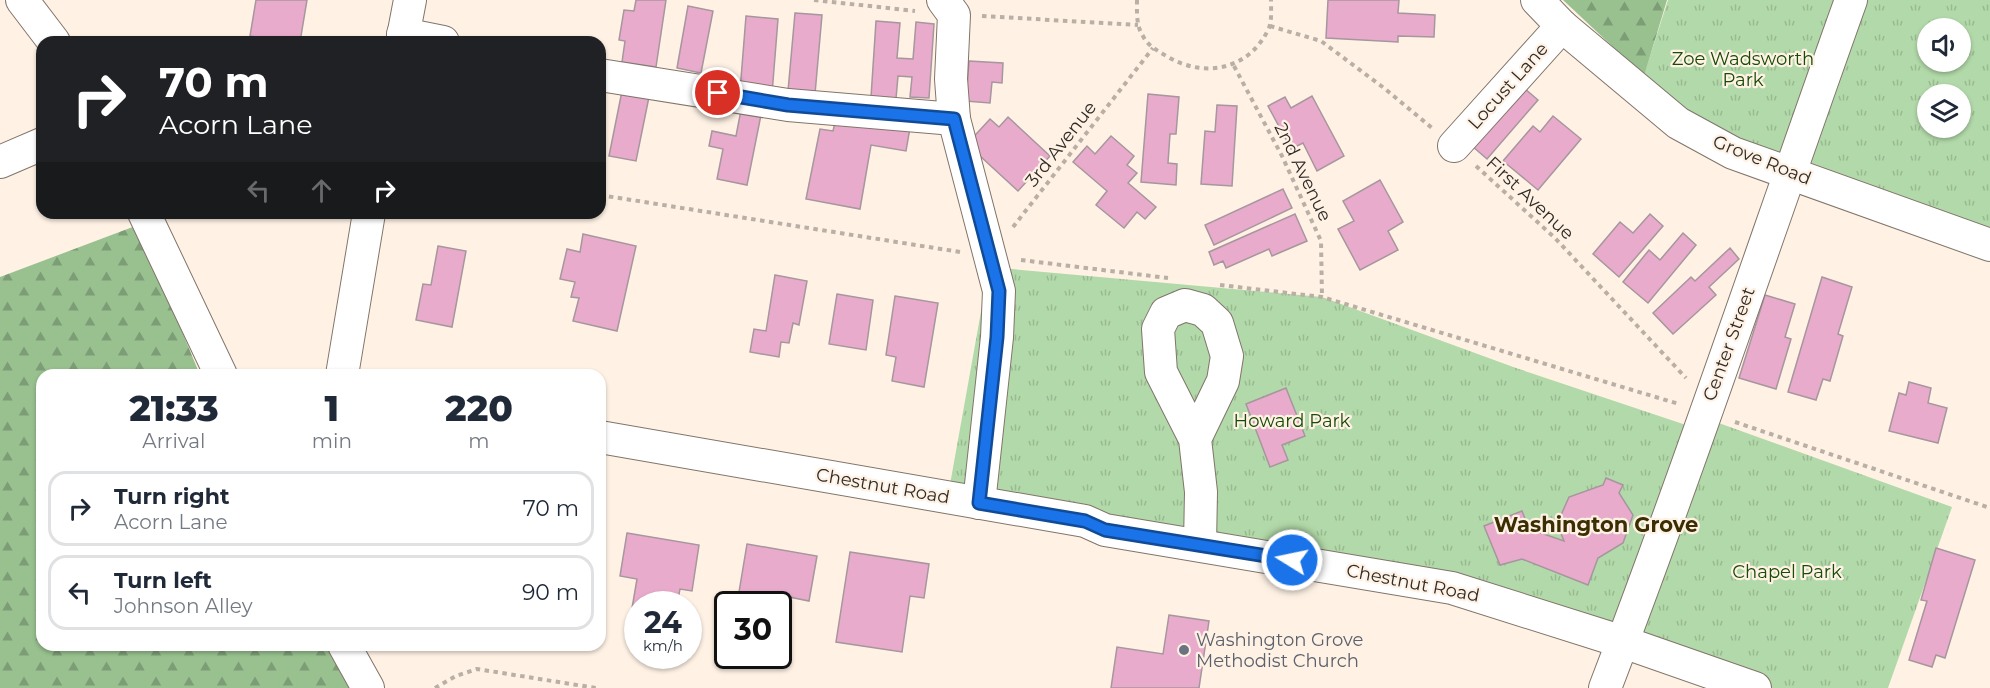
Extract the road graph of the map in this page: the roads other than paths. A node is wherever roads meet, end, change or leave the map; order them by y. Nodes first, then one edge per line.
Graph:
1 (22, 0) edge
2 (410, 0) edge
3 (1537, 0) edge
4 (1851, 0) edge
5 (948, 7) edge
6 (1562, 26) junction
7 (49, 36) edge
8 (403, 36) edge
9 (606, 76) edge
10 (954, 119) junction
11 (1454, 146) road end
12 (36, 147) edge
13 (0, 162) edge
14 (1789, 173) junction
15 (147, 219) edge
16 (368, 219) edge
17 (1990, 245) edge
18 (218, 369) edge
19 (343, 369) edge
20 (606, 438) edge
21 (1195, 439) dead end
22 (979, 503) junction
23 (1200, 544) junction
24 (1623, 642) junction
25 (347, 651) edge
26 (368, 688) edge
27 (1605, 688) edge
28 (1755, 688) edge

1 - 7 street
2 - 8 street
3 - 6 street, Grove Road
4 - 14 street, Center Street
5 - 10 street
6 - 11 street, Locust Lane
6 - 14 street, Grove Road
9 - 10 street
10 - 22 street
12 - 13 street
14 - 17 street, Grove Road
14 - 24 street, Center Street
15 - 18 street
16 - 19 street
20 - 22 street, Chestnut Road
21 - 23 street
22 - 23 street, Chestnut Road
23 - 24 street, Chestnut Road
24 - 27 street, Center Street
24 - 28 street, Chestnut Road
25 - 26 street

